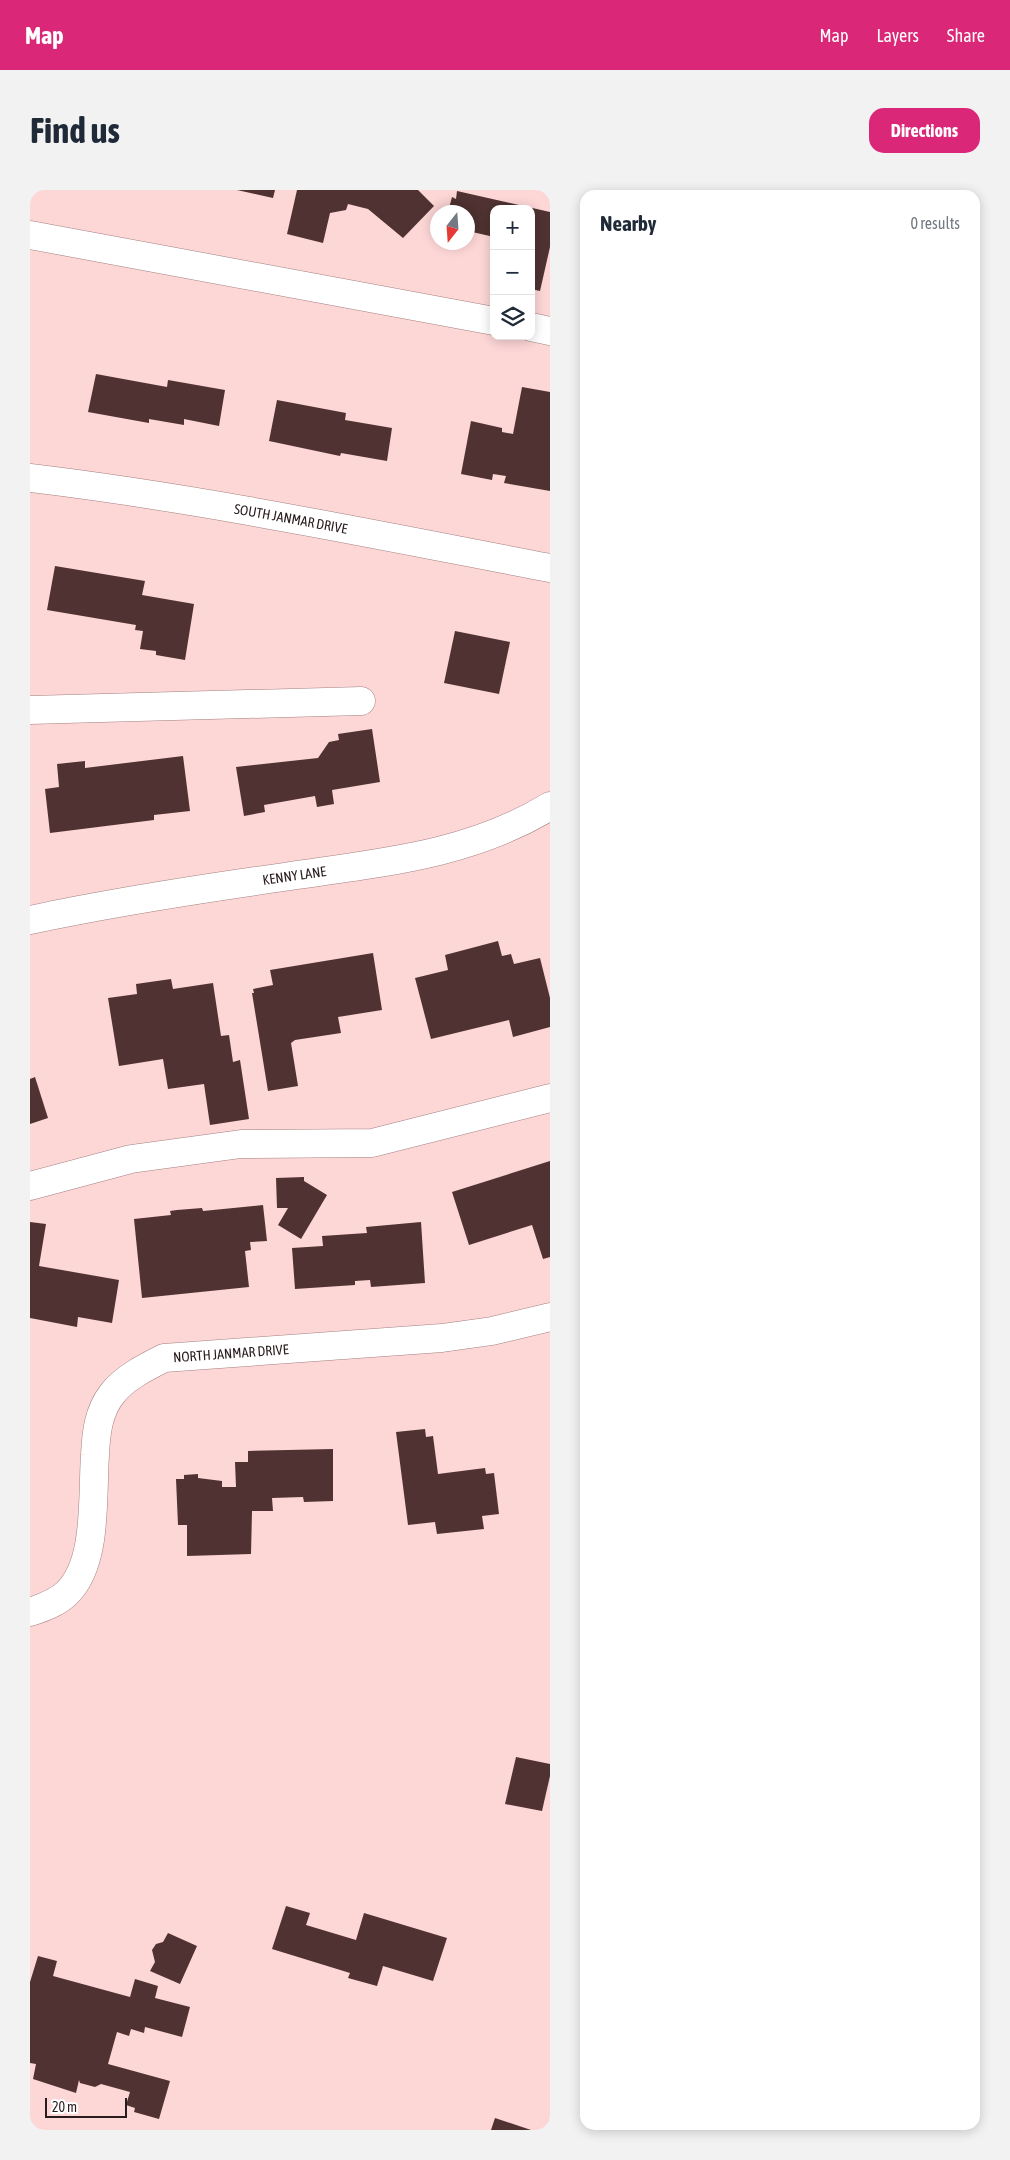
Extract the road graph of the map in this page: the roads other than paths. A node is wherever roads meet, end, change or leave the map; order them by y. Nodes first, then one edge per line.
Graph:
1 (30, 235) edge
2 (490, 319) edge
3 (535, 328) edge
4 (550, 331) edge
5 (30, 478) edge
6 (550, 568) edge
7 (361, 701) dead end
8 (30, 710) edge
9 (550, 806) edge
10 (30, 920) edge
11 (550, 1098) edge
12 (30, 1186) edge
13 (550, 1317) edge
14 (30, 1612) edge

1 - 2 street
3 - 4 street
5 - 6 street, SOUTH JANMAR DRIVE
7 - 8 street
9 - 10 street, KENNY LANE
11 - 12 street
13 - 14 street, NORTH JANMAR DRIVE

